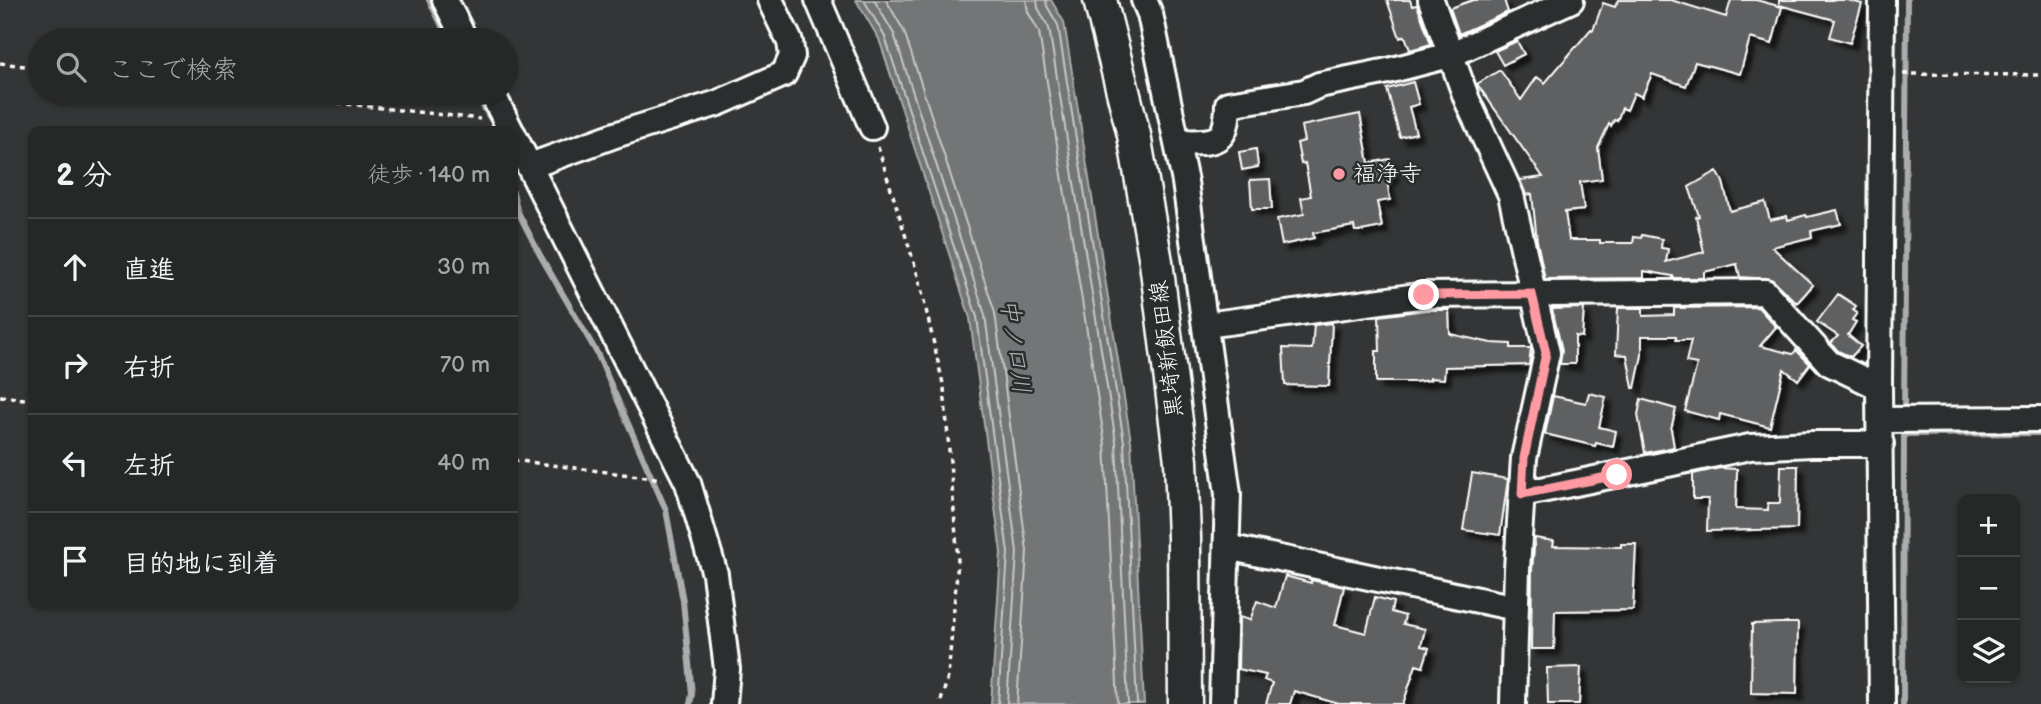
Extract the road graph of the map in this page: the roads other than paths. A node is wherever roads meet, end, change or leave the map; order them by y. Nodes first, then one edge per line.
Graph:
1 (445, 0) edge
2 (770, 0) edge
3 (818, 0) edge
4 (1100, 0) edge
5 (1144, 0) edge
6 (1431, 0) edge
7 (1572, 0) edge
8 (1882, 0) edge
9 (459, 28) edge
10 (1450, 55) junction
11 (498, 105) edge
12 (508, 126) edge
13 (872, 127) road end
14 (1178, 143) junction
15 (518, 144) edge
16 (530, 166) junction
17 (1532, 294) junction
18 (1206, 326) junction
19 (1879, 387) junction
20 (2041, 419) edge
21 (1880, 433) junction
22 (1522, 494) junction
23 (1227, 547) junction
24 (1516, 608) junction
25 (724, 704) edge
26 (1185, 704) edge
27 (1222, 704) edge
28 (1513, 704) edge
29 (1882, 704) edge

1 - 9 street
2 - 16 street
3 - 13 street
4 - 26 main road, 黒埼新飯田線
5 - 14 street
6 - 10 street
7 - 10 street
8 - 19 street
10 - 14 street
10 - 17 street
11 - 12 street
14 - 18 street
15 - 16 street
16 - 25 street
17 - 18 street
17 - 19 street
17 - 22 street
18 - 23 street
19 - 21 street
20 - 21 street
21 - 22 street
21 - 29 street
22 - 24 street
23 - 24 street
23 - 27 street
24 - 28 street

